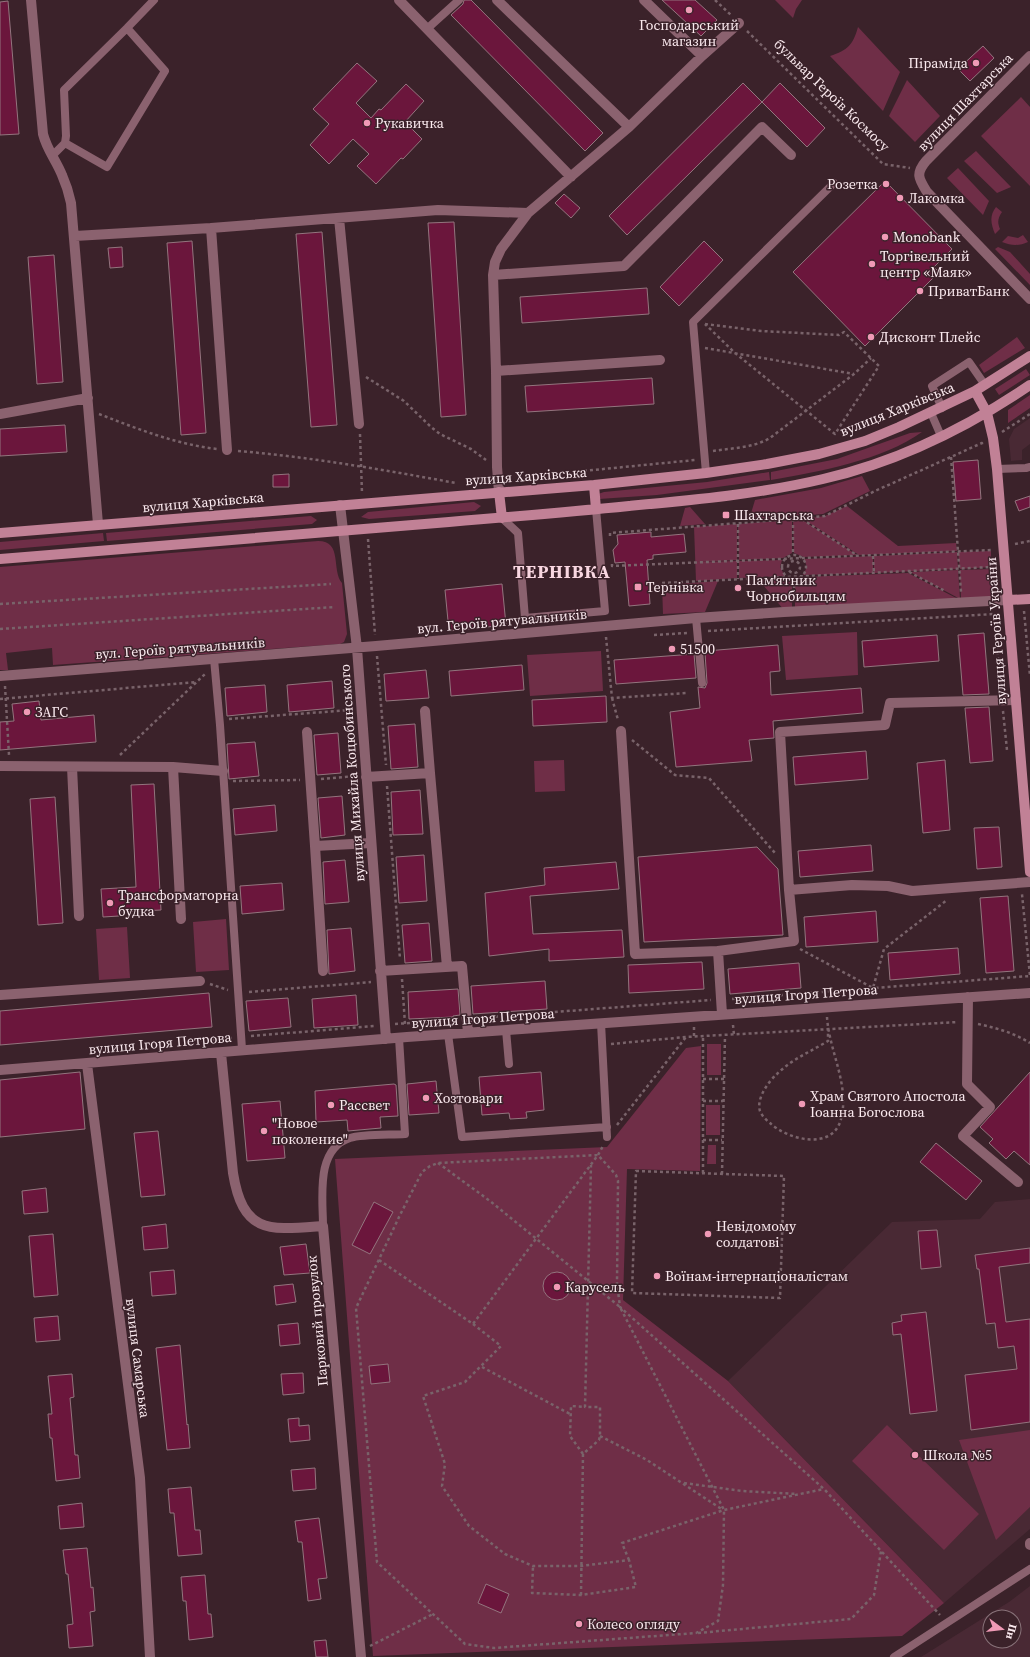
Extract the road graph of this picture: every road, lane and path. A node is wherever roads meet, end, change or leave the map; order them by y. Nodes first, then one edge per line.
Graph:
1 (31, 0) edge
2 (154, 0) edge
3 (399, 0) edge
4 (459, 0) edge
5 (497, 0) edge
6 (644, 0) edge
7 (715, 0) edge
8 (740, 23) junction
9 (127, 28) junction
10 (428, 28) junction
11 (702, 56) junction
12 (1030, 56) edge
13 (629, 127) junction
14 (65, 143) junction
15 (791, 155) dead end
16 (52, 156) junction
17 (919, 169) junction
18 (571, 177) junction
19 (834, 183) dead end
20 (528, 213) junction
21 (339, 218) junction
22 (211, 228) junction
23 (75, 236) junction
24 (493, 274) junction
25 (1030, 298) edge
26 (693, 322) junction
27 (704, 324) junction
28 (695, 346) junction
29 (735, 353) junction
30 (1030, 356) edge
31 (871, 358) junction
32 (660, 360) dead end
33 (354, 371) junction
34 (496, 371) junction
35 (854, 374) junction
36 (1030, 385) edge
37 (985, 386) junction
38 (975, 391) junction
39 (88, 398) junction
40 (942, 408) junction
41 (90, 410) junction
42 (806, 412) junction
43 (931, 413) junction
44 (987, 413) junction
45 (0, 414) edge
46 (1030, 414) edge
47 (359, 424) joint
48 (941, 436) junction
49 (993, 438) junction
50 (982, 443) junction
51 (227, 450) junction
52 (983, 451) dead end
53 (705, 455) junction
54 (951, 457) junction
55 (361, 466) junction
56 (1030, 466) edge
57 (496, 467) junction
58 (997, 469) junction
59 (706, 473) junction
60 (583, 476) dead end
61 (461, 484) dead end
62 (594, 485) junction
63 (499, 492) junction
64 (363, 503) junction
65 (340, 505) junction
66 (596, 509) junction
67 (502, 518) junction
68 (802, 518) junction
69 (793, 519) junction
70 (98, 524) junction
71 (738, 524) junction
72 (344, 531) junction
73 (0, 533) edge
74 (610, 533) dead end
75 (1030, 541) edge
76 (990, 543) dead end
77 (1004, 548) junction
78 (991, 550) junction
79 (958, 552) junction
80 (793, 554) junction
81 (859, 556) junction
82 (873, 556) junction
83 (803, 558) junction
84 (0, 559) edge
85 (784, 559) junction
86 (738, 560) junction
87 (612, 566) dead end
88 (992, 567) junction
89 (959, 569) junction
90 (794, 573) joint
91 (874, 574) junction
92 (801, 576) junction
93 (787, 577) junction
94 (738, 579) junction
95 (794, 579) junction
96 (662, 583) dead end
97 (331, 584) dead end
98 (1030, 599) edge
99 (961, 600) dead end
100 (1008, 600) junction
101 (993, 601) junction
102 (0, 604) edge
103 (335, 607) dead end
104 (1030, 609) edge
105 (794, 612) junction
106 (696, 618) junction
107 (0, 629) edge
108 (696, 632) junction
109 (651, 635) dead end
110 (606, 638) junction
111 (614, 638) dead end
112 (598, 639) dead end
113 (357, 648) junction
114 (214, 662) junction
115 (2, 676) edge
116 (1030, 676) edge
117 (196, 682) junction
118 (702, 683) dead end
119 (687, 692) dead end
120 (6, 698) junction
121 (612, 698) junction
122 (0, 699) edge
123 (1002, 700) junction
124 (1016, 700) junction
125 (354, 710) dead end
126 (425, 711) dead end
127 (220, 720) junction
128 (621, 730) junction
129 (307, 732) dead end
130 (1008, 756) dead end
131 (5, 766) edge
132 (72, 766) junction
133 (108, 767) junction
134 (173, 767) junction
135 (223, 770) junction
136 (430, 773) junction
137 (362, 776) junction
138 (310, 780) junction
139 (224, 782) junction
140 (1028, 824) edge
141 (371, 843) junction
142 (315, 846) junction
143 (788, 868) junction
144 (1030, 872) edge
145 (1025, 882) edge
146 (963, 887) junction
147 (789, 890) junction
148 (78, 916) dead end
149 (181, 918) dead end
150 (794, 941) junction
151 (718, 951) junction
152 (447, 967) junction
153 (323, 971) dead end
154 (380, 971) junction
155 (1030, 976) edge
156 (200, 981) joint
157 (373, 989) dead end
158 (238, 993) junction
159 (1030, 993) edge
160 (0, 995) edge
161 (968, 997) junction
162 (827, 1013) dead end
163 (722, 1014) junction
164 (375, 1018) dead end
165 (732, 1021) dead end
166 (968, 1022) junction
167 (601, 1023) junction
168 (395, 1024) dead end
169 (405, 1024) dead end
170 (694, 1024) dead end
171 (828, 1029) junction
172 (506, 1030) junction
173 (468, 1033) junction
174 (448, 1034) junction
175 (734, 1035) junction
176 (703, 1036) junction
177 (725, 1036) junction
178 (241, 1037) junction
179 (686, 1037) junction
180 (694, 1037) junction
181 (398, 1038) junction
182 (386, 1039) junction
183 (171, 1043) dead end
184 (1030, 1043) edge
185 (602, 1045) junction
186 (242, 1050) junction
187 (221, 1053) junction
188 (87, 1064) junction
189 (509, 1064) dead end
190 (0, 1070) edge
191 (703, 1079) junction
192 (724, 1079) junction
193 (703, 1101) junction
194 (723, 1102) junction
195 (607, 1128) junction
196 (607, 1137) junction
197 (703, 1140) junction
198 (722, 1140) junction
199 (598, 1155) junction
200 (438, 1163) junction
201 (591, 1165) junction
202 (703, 1173) junction
203 (722, 1174) junction
204 (1018, 1182) dead end
205 (323, 1226) junction
206 (536, 1237) junction
207 (379, 1260) junction
208 (587, 1279) junction
209 (620, 1307) junction
210 (473, 1324) junction
211 (482, 1367) junction
212 (585, 1407) junction
213 (570, 1414) junction
214 (600, 1436) junction
215 (583, 1454) junction
216 (682, 1482) junction
217 (712, 1487) junction
218 (824, 1490) junction
219 (801, 1494) junction
220 (724, 1510) junction
221 (881, 1550) junction
222 (629, 1560) junction
223 (533, 1566) junction
224 (581, 1566) junction
225 (1030, 1569) edge
226 (581, 1595) junction
227 (433, 1614) junction
228 (948, 1623) junction
229 (696, 1633) junction
230 (361, 1654) edge
231 (150, 1657) edge
232 (894, 1657) edge

1 - 16 street
2 - 9 lane
3 - 10 street
4 - 10 lane
5 - 13 street
6 - 11 street
7 - 8 path, бульвар Героїв Космосу
8 - 11 street
8 - 17 path, бульвар Героїв Космосу
9 - 14 lane
9 - 14 lane
10 - 18 street
11 - 13 street
12 - 17 street, вулиця Шахтарська
13 - 18 street
14 - 16 lane
15 - 24 street
16 - 23 street
17 - 25 street
18 - 20 street
19 - 26 lane
20 - 21 street
20 - 24 street
21 - 22 street
21 - 33 street
22 - 23 street
22 - 51 street
23 - 39 street
24 - 34 street
26 - 27 path
26 - 28 lane
27 - 29 path
27 - 31 path
28 - 29 path
28 - 53 lane
29 - 35 path
29 - 42 path
30 - 37 street, вулиця Харківська
31 - 35 path
31 - 42 path
32 - 34 street
33 - 47 street
33 - 57 path
34 - 57 street
35 - 42 path
36 - 44 street
37 - 38 street, вулиця Харківська
37 - 40 lane
38 - 40 street, вулиця Харківська
38 - 44 street, вулиця Героїв України
39 - 41 street
39 - 45 street
40 - 43 street, вулиця Харківська
41 - 51 path
41 - 70 street
42 - 53 path
43 - 48 lane
43 - 59 street, вулиця Харківська
44 - 48 street
44 - 49 street, вулиця Героїв України
46 - 49 path
47 - 55 path
48 - 66 street
49 - 50 path
49 - 58 street, вулиця Героїв України
50 - 52 path
50 - 54 path
51 - 55 path
53 - 59 lane
53 - 60 path
54 - 68 path
54 - 79 path
55 - 61 path
55 - 64 path
56 - 58 lane
57 - 63 street
58 - 77 street, вулиця Героїв України
59 - 62 street, вулиця Харківська
62 - 63 street, вулиця Харківська
62 - 66 street
63 - 64 street, вулиця Харківська
63 - 67 street
64 - 65 street, вулиця Харківська
65 - 70 street, вулиця Харківська
65 - 72 street, вулиця Михайла Коцюбинського
66 - 67 street
66 - 67 lane
67 - 72 street
68 - 69 path
68 - 81 path
69 - 71 path
69 - 80 path
70 - 73 street, вулиця Харківська
71 - 74 path
71 - 86 path
72 - 84 street
72 - 113 street, вулиця Михайла Коцюбинського
75 - 77 path
76 - 78 path
77 - 78 path
77 - 100 street, вулиця Героїв України
78 - 79 path
78 - 88 path
79 - 82 path
79 - 89 path
80 - 83 path
80 - 85 path
81 - 82 path
81 - 83 path
82 - 91 path
83 - 85 path
83 - 92 path
85 - 86 path
85 - 93 path
86 - 87 path
86 - 94 path
88 - 89 path
88 - 101 path
89 - 91 path
89 - 99 path
90 - 90 path
91 - 92 path
92 - 93 path
92 - 95 path
93 - 94 path
93 - 95 path
94 - 96 path
95 - 105 path
97 - 102 path
98 - 100 street
100 - 101 street, вул. Героїв рятувальників
100 - 124 street, вулиця Героїв України
101 - 105 street, вул. Героїв рятувальників
103 - 107 path
104 - 116 path
105 - 106 street, вул. Героїв рятувальників
106 - 108 lane
106 - 113 street, вул. Героїв рятувальників
108 - 109 path
108 - 118 lane
108 - 123 path
110 - 111 path
110 - 112 path
110 - 121 path
113 - 114 street, вул. Героїв рятувальників
113 - 137 street, вулиця Михайла Коцюбинського
114 - 115 street, вул. Героїв рятувальників
114 - 117 path
114 - 127 lane
115 - 120 path
117 - 120 path
117 - 133 path
119 - 121 path
120 - 122 path
120 - 131 path
121 - 128 path
123 - 124 street
123 - 130 path
123 - 143 street
124 - 140 street, вулиця Героїв України
125 - 127 path
126 - 136 street
127 - 135 lane
128 - 143 path
128 - 151 street
129 - 138 street
131 - 132 street
132 - 133 street
132 - 148 street
133 - 134 street
134 - 135 street
134 - 149 street
135 - 139 lane
136 - 137 street
136 - 152 street
137 - 138 path
137 - 141 street, вулиця Михайла Коцюбинського
138 - 139 path
138 - 142 street
139 - 158 lane
140 - 144 street, вулиця Героїв України
141 - 142 street
141 - 154 street, вулиця Михайла Коцюбинського
142 - 153 street
143 - 147 street
145 - 146 street
145 - 155 path
146 - 147 street
146 - 150 path
147 - 150 street
150 - 151 street
151 - 163 street
152 - 154 street
152 - 173 street
154 - 182 street, вулиця Михайла Коцюбинського
156 - 158 path
156 - 160 street
157 - 158 path
158 - 178 lane
159 - 161 street, вулиця Ігоря Петрова
161 - 163 street, вулиця Ігоря Петрова
161 - 166 street
162 - 171 path
163 - 167 street, вулиця Ігоря Петрова
164 - 178 path
165 - 175 path
166 - 171 path
166 - 184 path
166 - 204 street
167 - 172 street, вулиця Ігоря Петрова
167 - 185 lane
168 - 169 path
170 - 180 path
171 - 171 path
171 - 175 path
172 - 173 street, вулиця Ігоря Петрова
172 - 189 lane
173 - 174 street, вулиця Ігоря Петрова
174 - 181 street, вулиця Ігоря Петрова
174 - 195 lane
175 - 177 path
176 - 177 path
176 - 180 path
176 - 191 path
177 - 192 path
178 - 183 path
178 - 186 lane
179 - 180 path
179 - 185 path
179 - 196 path
181 - 182 street, вулиця Ігоря Петрова
181 - 205 lane
182 - 186 street, вулиця Ігоря Петрова
185 - 195 lane
186 - 187 street, вулиця Ігоря Петрова
187 - 188 street, вулиця Ігоря Петрова
187 - 205 street
188 - 190 street, вулиця Ігоря Петрова
188 - 231 street, вулиця Самарська
191 - 192 path
191 - 193 path
192 - 194 path
193 - 194 path
193 - 197 path
194 - 198 path
195 - 196 lane
196 - 199 path
197 - 198 path
197 - 202 path
198 - 203 path
199 - 200 path
199 - 201 path
199 - 209 path
200 - 206 path
200 - 207 path
201 - 206 path
201 - 208 path
202 - 203 path
202 - 203 path
205 - 230 street, Парковий провулок
206 - 208 path
206 - 210 path
207 - 210 path
207 - 227 path
208 - 209 path
208 - 212 path
209 - 217 path
209 - 218 path
210 - 211 path
211 - 213 path
211 - 223 path
212 - 213 path
212 - 214 path
213 - 215 path
214 - 215 path
214 - 216 path
215 - 224 path
216 - 217 path
216 - 220 path
217 - 219 path
217 - 220 path
218 - 219 path
218 - 221 path
219 - 220 path
220 - 222 path
220 - 229 path
221 - 228 path
221 - 229 path
222 - 224 path
222 - 226 path
223 - 224 path
223 - 226 path
224 - 226 path
225 - 228 lane
227 - 229 path
227 - 230 path
228 - 232 lane

